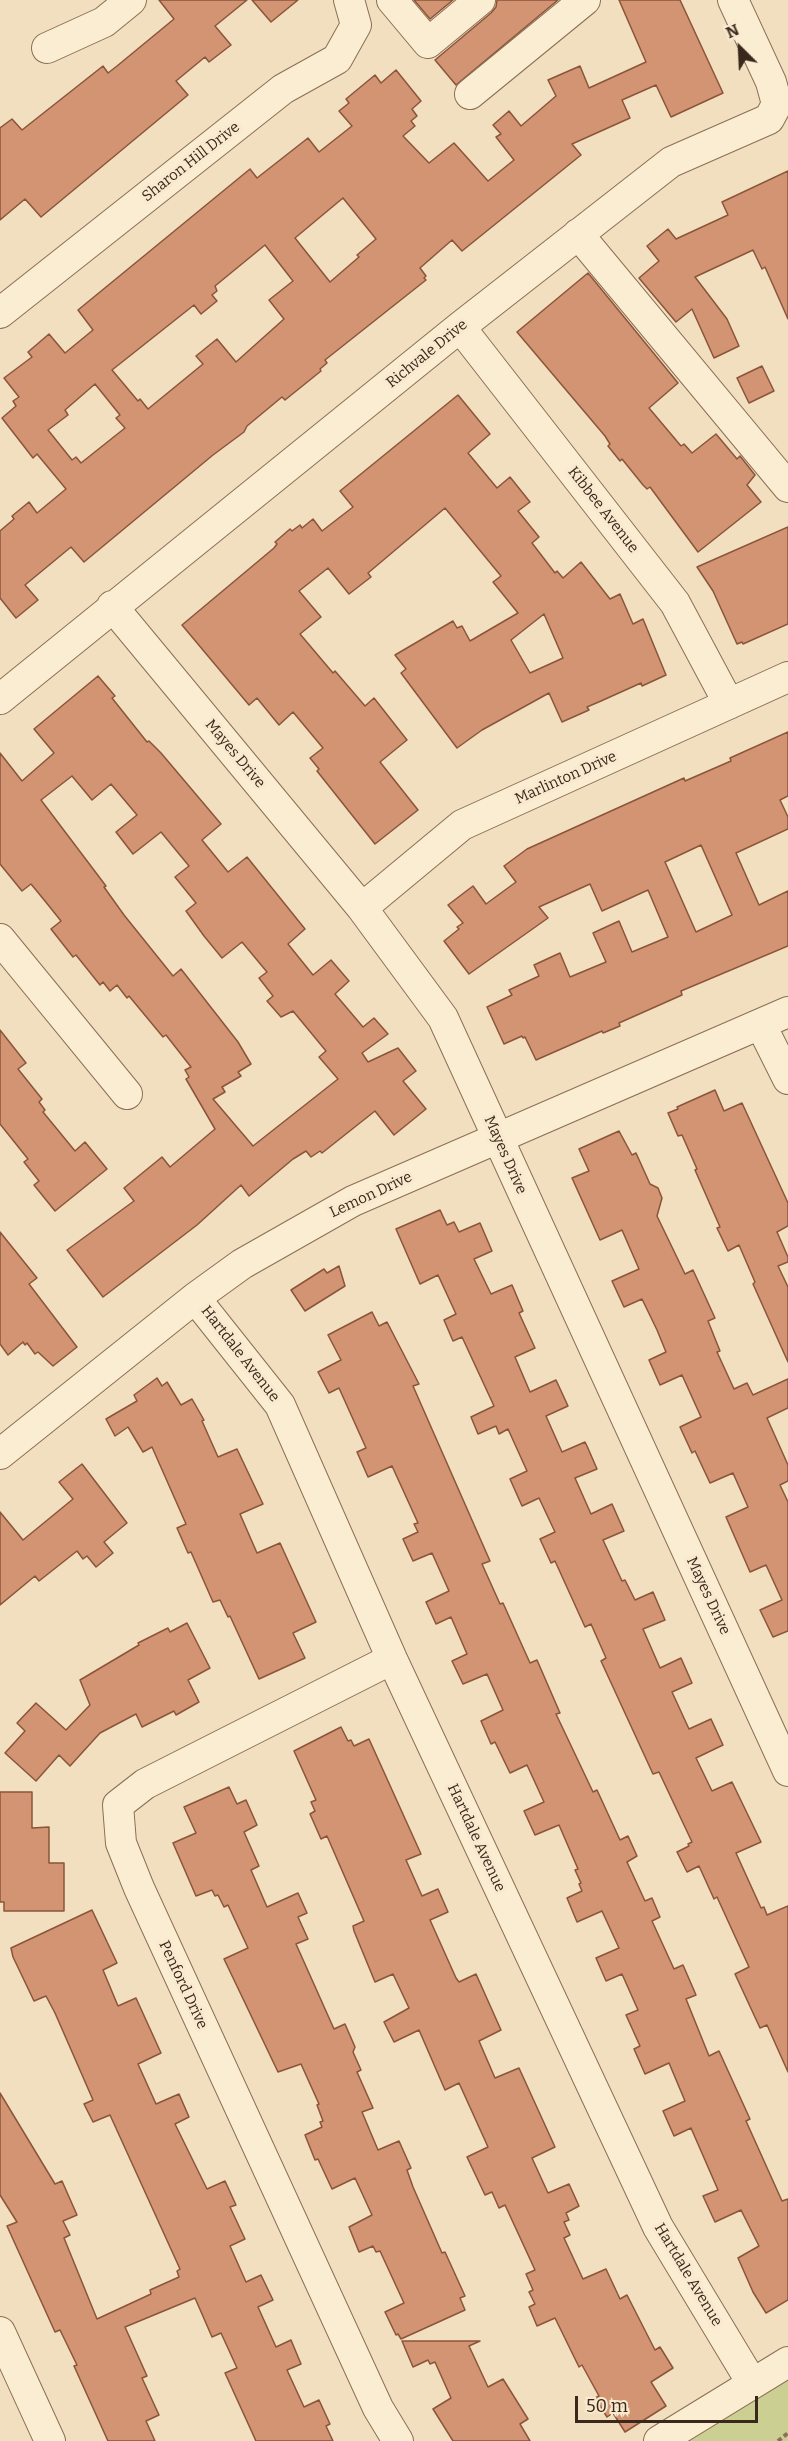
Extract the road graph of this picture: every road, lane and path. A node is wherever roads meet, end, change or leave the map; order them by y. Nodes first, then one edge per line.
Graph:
1 (131, 0) edge
2 (349, 0) edge
3 (392, 0) edge
4 (480, 0) edge
5 (585, 0) edge
6 (733, 0) edge
7 (47, 48) dead end
8 (470, 94) dead end
9 (578, 234) junction
10 (0, 313) edge
11 (460, 327) junction
12 (788, 487) edge
13 (112, 606) junction
14 (788, 677) edge
15 (0, 699) edge
16 (729, 704) junction
17 (362, 908) junction
18 (0, 939) edge
19 (788, 1012) edge
20 (761, 1025) junction
21 (788, 1079) edge
22 (127, 1094) dead end
23 (497, 1139) junction
24 (195, 1298) junction
25 (5, 1440) edge
26 (392, 1659) junction
27 (788, 1771) edge
28 (2, 2343) edge
29 (788, 2362) edge
30 (752, 2383) junction
31 (788, 2433) edge
32 (50, 2441) edge
33 (398, 2441) edge
34 (659, 2441) edge
35 (778, 2441) edge

1 - 7 street
2 - 10 street, Sharon Hill Drive
3 - 4 street
5 - 8 street
6 - 9 street, Richvale Drive
9 - 11 street, Richvale Drive
9 - 12 street
11 - 13 street, Richvale Drive
11 - 16 street, Kibbee Avenue
13 - 15 street, Richvale Drive
13 - 17 street, Mayes Drive
14 - 16 street, Marlinton Drive
16 - 17 street, Marlinton Drive
17 - 23 street, Mayes Drive
18 - 22 street
19 - 20 street, Lemon Drive
20 - 21 street
20 - 23 street, Lemon Drive
23 - 24 street, Lemon Drive
23 - 27 street, Mayes Drive
24 - 25 street, Lemon Drive
24 - 26 street, Hartdale Avenue
26 - 30 street, Hartdale Avenue
26 - 33 street, Penford Drive
28 - 32 street
29 - 30 street
30 - 34 street
31 - 35 path

